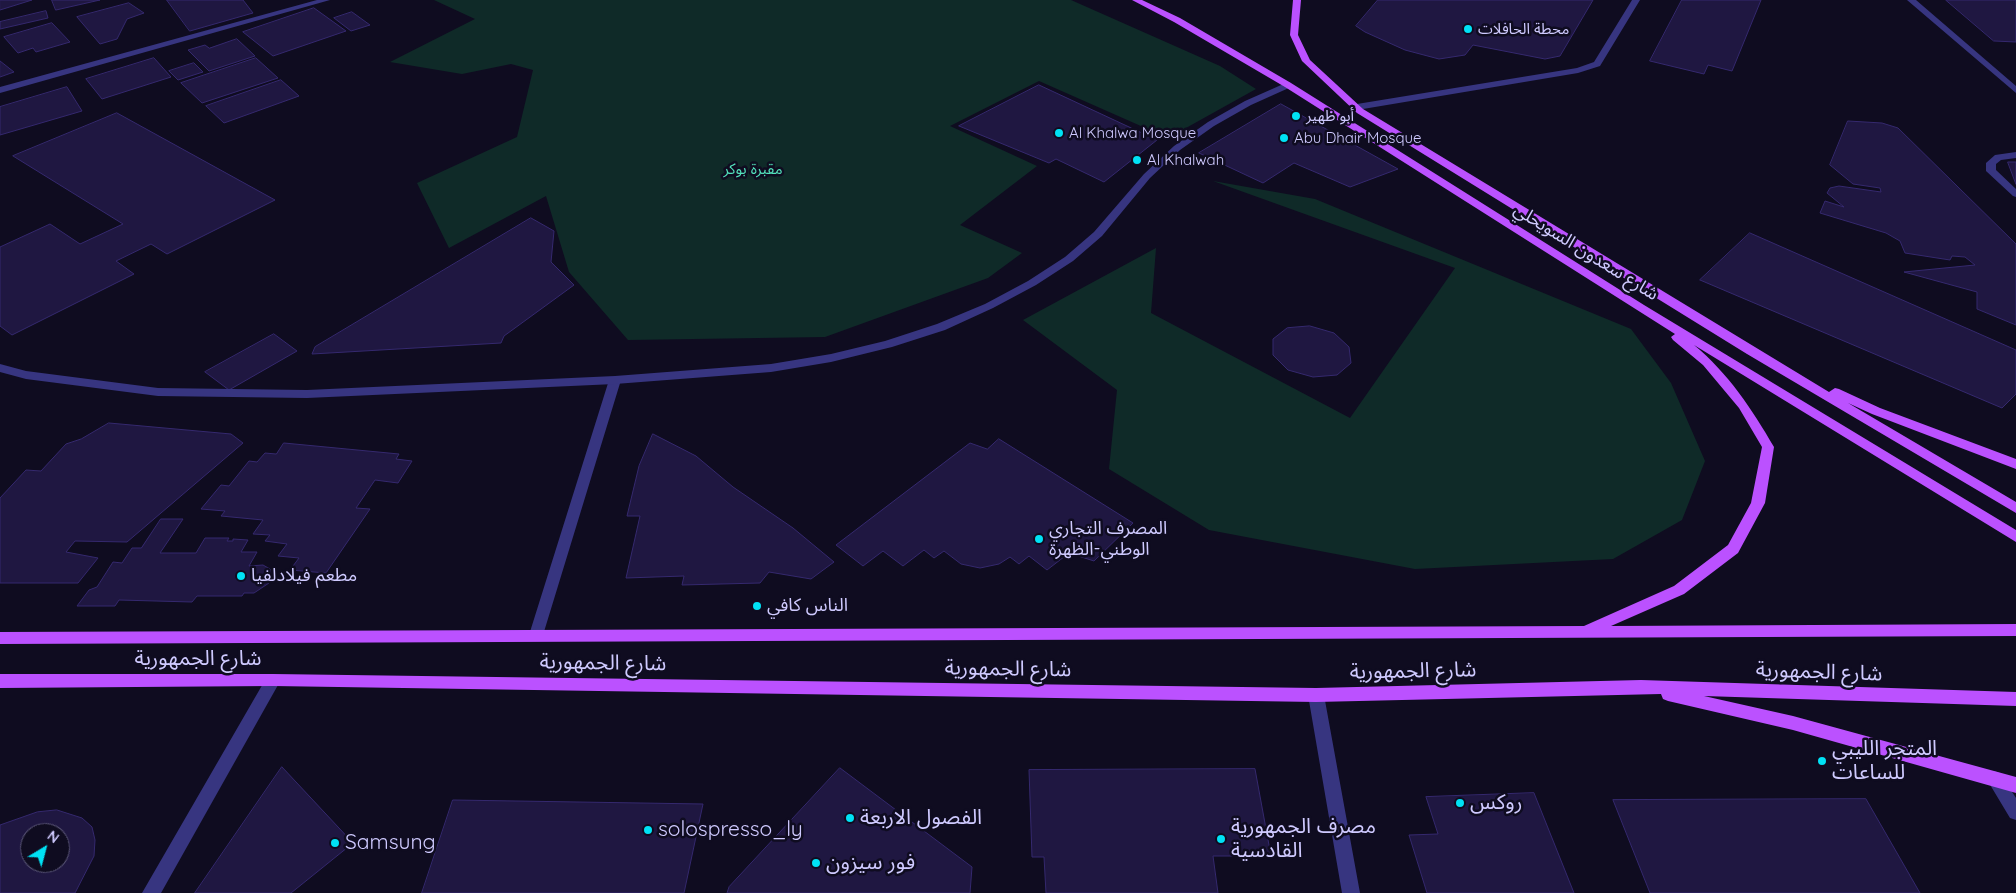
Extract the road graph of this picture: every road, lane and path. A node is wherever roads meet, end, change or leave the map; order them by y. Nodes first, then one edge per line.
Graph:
1 (326, 0) edge
2 (1136, 0) edge
3 (1297, 0) edge
4 (1636, 0) edge
5 (1911, 0) edge
6 (1288, 86) junction
7 (0, 90) edge
8 (2016, 90) edge
9 (1356, 107) junction
10 (2016, 155) edge
11 (2016, 194) edge
12 (1640, 307) junction
13 (1751, 351) junction
14 (0, 368) edge
15 (615, 380) junction
16 (2016, 464) edge
17 (2016, 508) edge
18 (2016, 537) edge
19 (2016, 630) edge
20 (1584, 631) junction
21 (536, 635) junction
22 (0, 638) edge
23 (274, 680) junction
24 (0, 681) edge
25 (1641, 687) junction
26 (1316, 695) junction
27 (2016, 699) edge
28 (1994, 778) junction
29 (2016, 785) edge
30 (2016, 812) edge
31 (151, 893) edge
32 (1351, 893) edge

1 - 7 street
2 - 6 main road, شارع سعدون السويحلي
3 - 9 main road
4 - 9 street
5 - 8 street
6 - 12 main road, شارع سعدون السويحلي
6 - 15 street
9 - 13 main road
10 - 11 street
12 - 18 main road, شارع سعدون السويحلي
12 - 20 main road
13 - 16 main road
13 - 17 main road
14 - 15 street
15 - 21 street
19 - 20 main road, شارع الجمهورية
20 - 21 main road, شارع الجمهورية
21 - 22 main road, شارع الجمهورية
23 - 24 main road, شارع الجمهورية
23 - 26 main road, شارع الجمهورية
23 - 31 street
25 - 26 main road, شارع الجمهورية
25 - 27 main road, شارع الجمهورية
25 - 28 main road
26 - 32 street
28 - 29 main road
28 - 30 street

